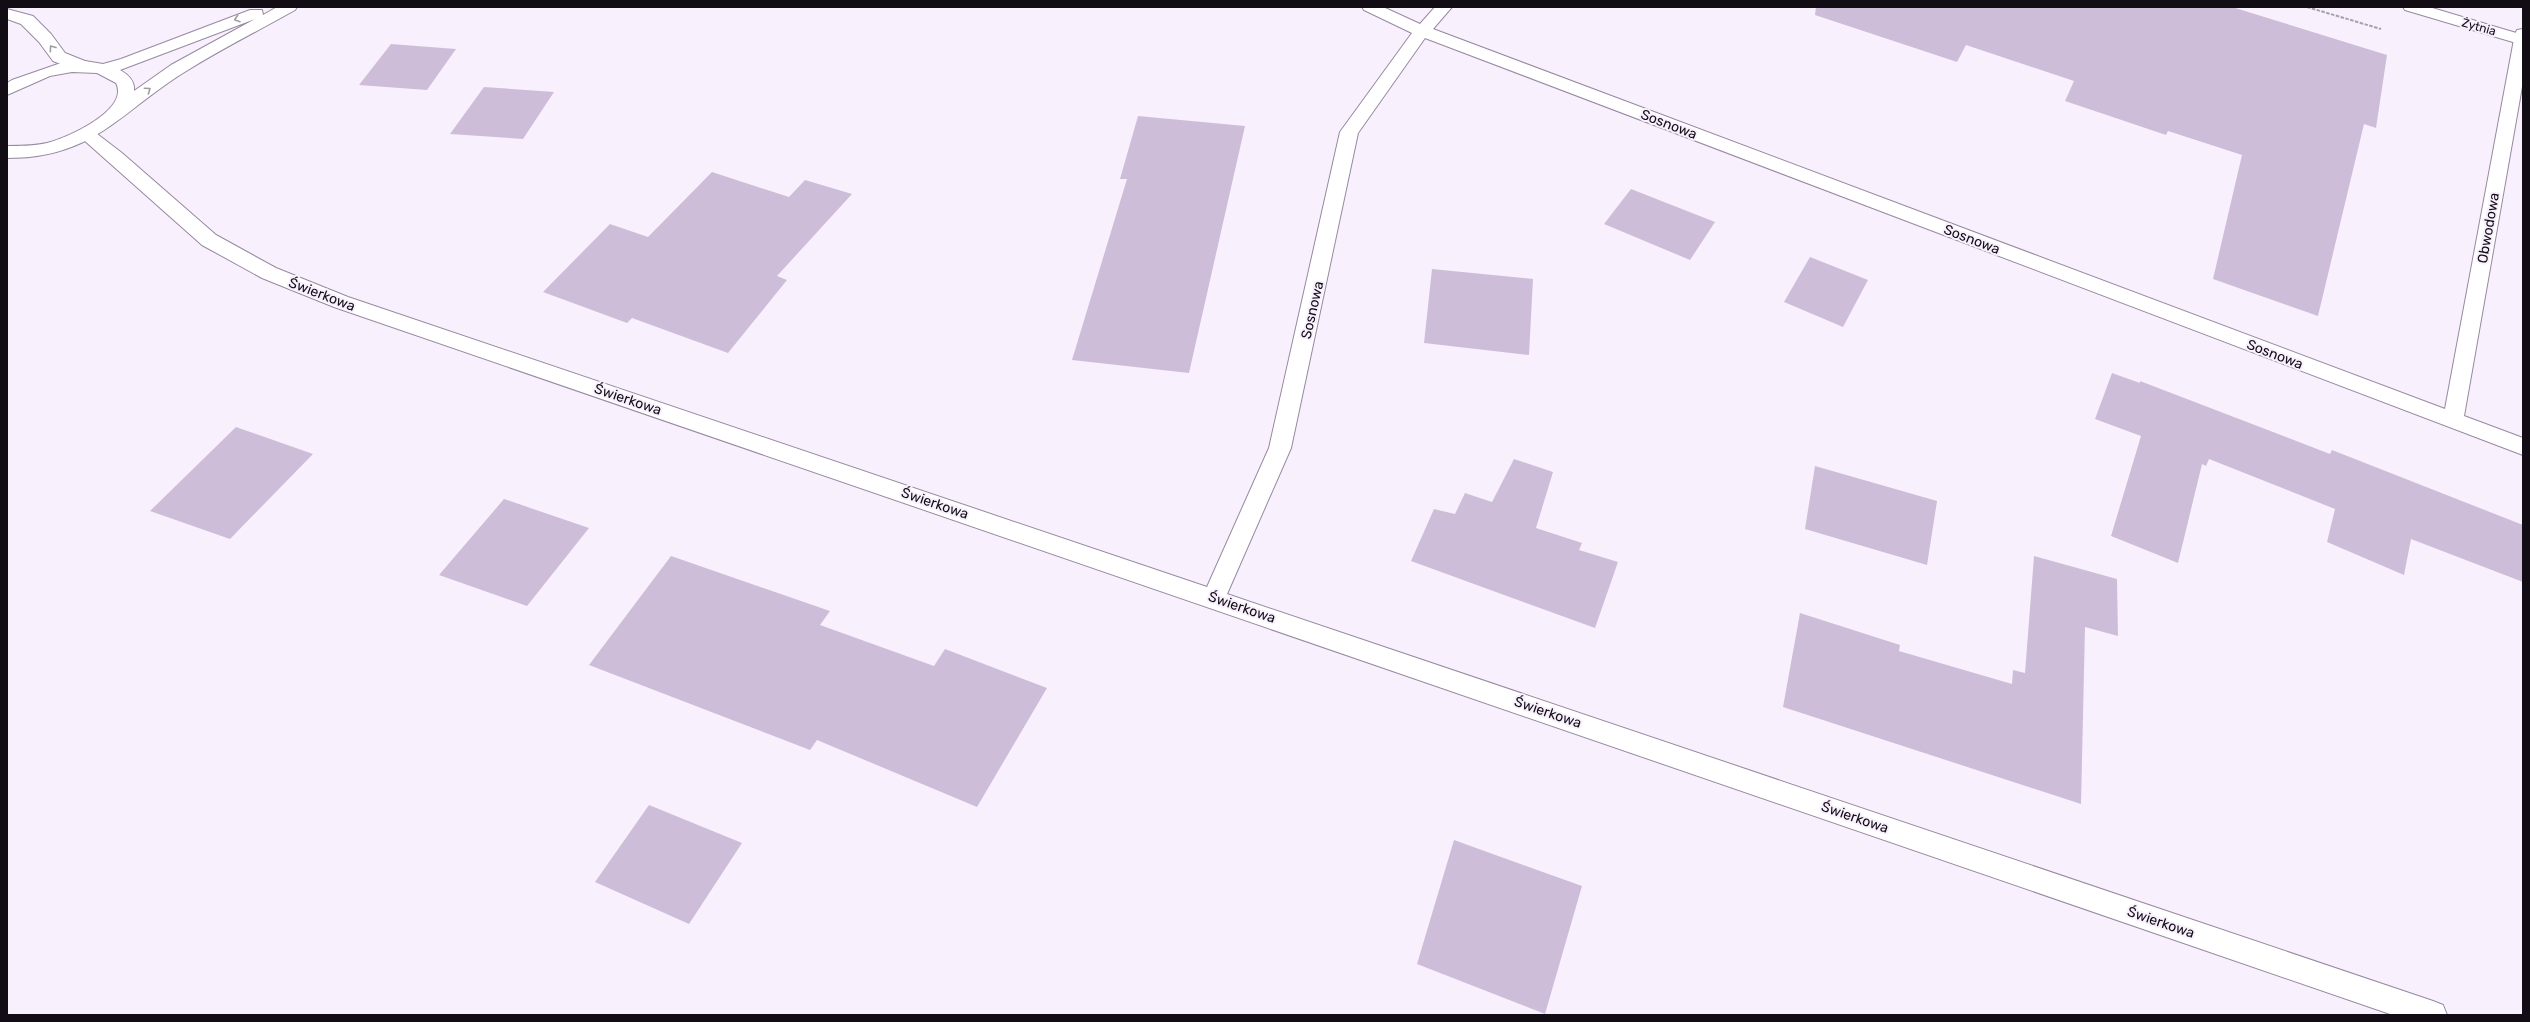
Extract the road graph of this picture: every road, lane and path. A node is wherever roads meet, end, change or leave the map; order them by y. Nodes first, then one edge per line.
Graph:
1 (274, 7) edge
2 (289, 7) edge
3 (1370, 7) edge
4 (1444, 7) edge
5 (2411, 7) edge
6 (7, 14) edge
7 (1422, 31) junction
8 (2523, 38) edge
9 (84, 67) junction
10 (104, 69) junction
11 (7, 90) edge
12 (116, 112) junction
13 (86, 134) junction
14 (7, 152) edge
15 (29, 152) junction
16 (7, 159) edge
17 (2453, 421) junction
18 (2523, 447) edge
19 (1214, 598) junction
20 (2433, 1015) edge

1 -> 10 street
12 -> 2 street
3 - 7 street, Sosnowa
4 - 7 street, Sosnowa
5 - 8 street, Żytnia
9 -> 6 street
7 - 17 street, Sosnowa
7 - 19 street, Sosnowa
8 - 17 street, Obwodowa
9 - 10 street
9 - 11 street
10 - 12 street
12 - 13 street
13 - 15 street
13 - 19 street, Świerkowa
14 - 15 street
15 - 16 street
17 - 18 street, Sosnowa
19 - 20 street, Świerkowa

